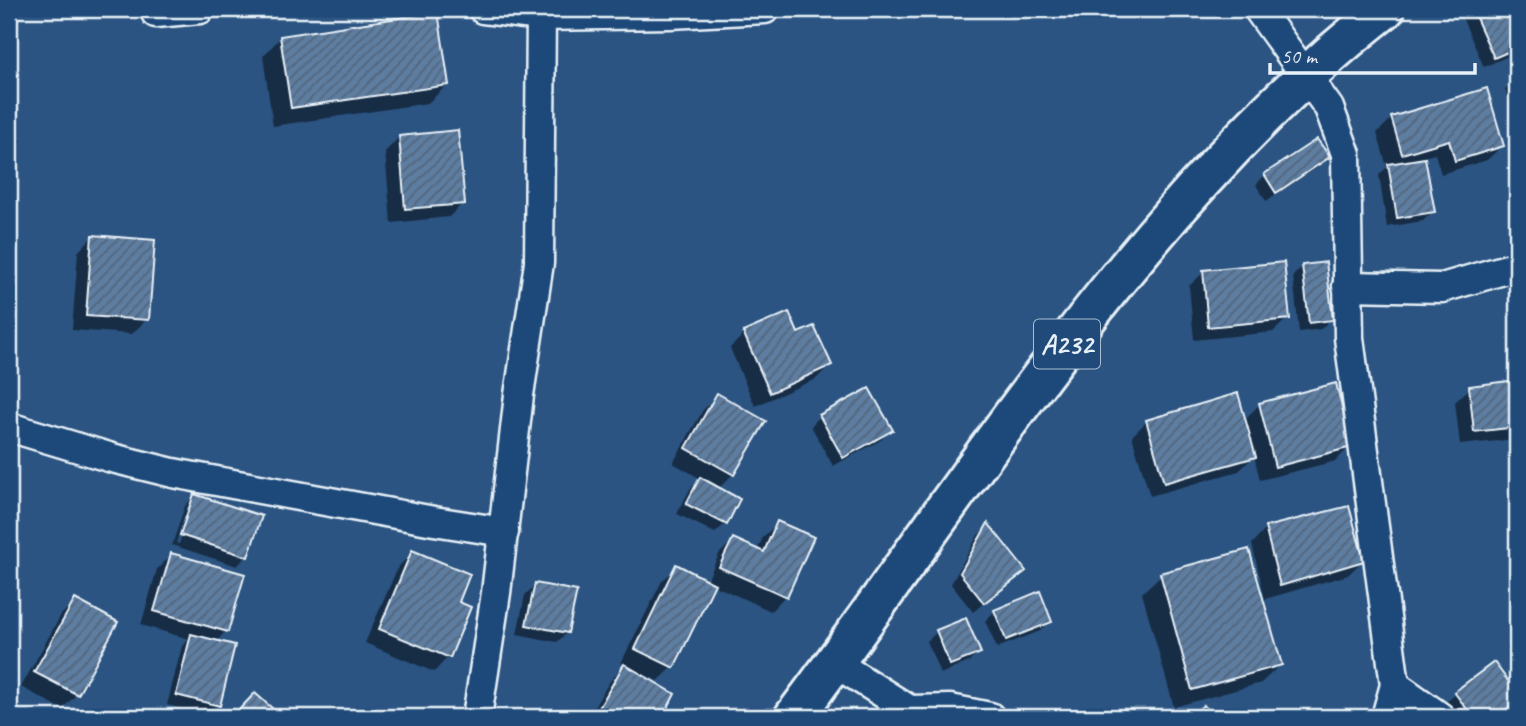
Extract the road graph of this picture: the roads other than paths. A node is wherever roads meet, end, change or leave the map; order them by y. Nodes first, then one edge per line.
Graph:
1 (200, 9) edge
2 (483, 9) edge
3 (765, 9) edge
4 (1258, 9) edge
5 (1384, 9) edge
6 (541, 12) edge
7 (156, 13) dead end
8 (1305, 74) junction
9 (1517, 266) edge
10 (1347, 286) junction
11 (9, 427) edge
12 (504, 532) junction
13 (835, 663) junction
14 (1395, 685) junction
15 (916, 714) edge
16 (477, 717) edge
17 (794, 717) edge
18 (990, 717) edge
19 (1386, 717) edge
20 (1440, 717) edge

1 - 7 street
2 - 6 street
3 - 6 street
4 - 8 street
5 - 8 main road, A232
6 - 12 street
8 - 10 street
8 - 13 main road, A232
9 - 10 street
10 - 14 street
11 - 12 street
12 - 16 street
13 - 15 street
13 - 17 main road, A232
14 - 19 street
14 - 20 street
15 - 18 street

